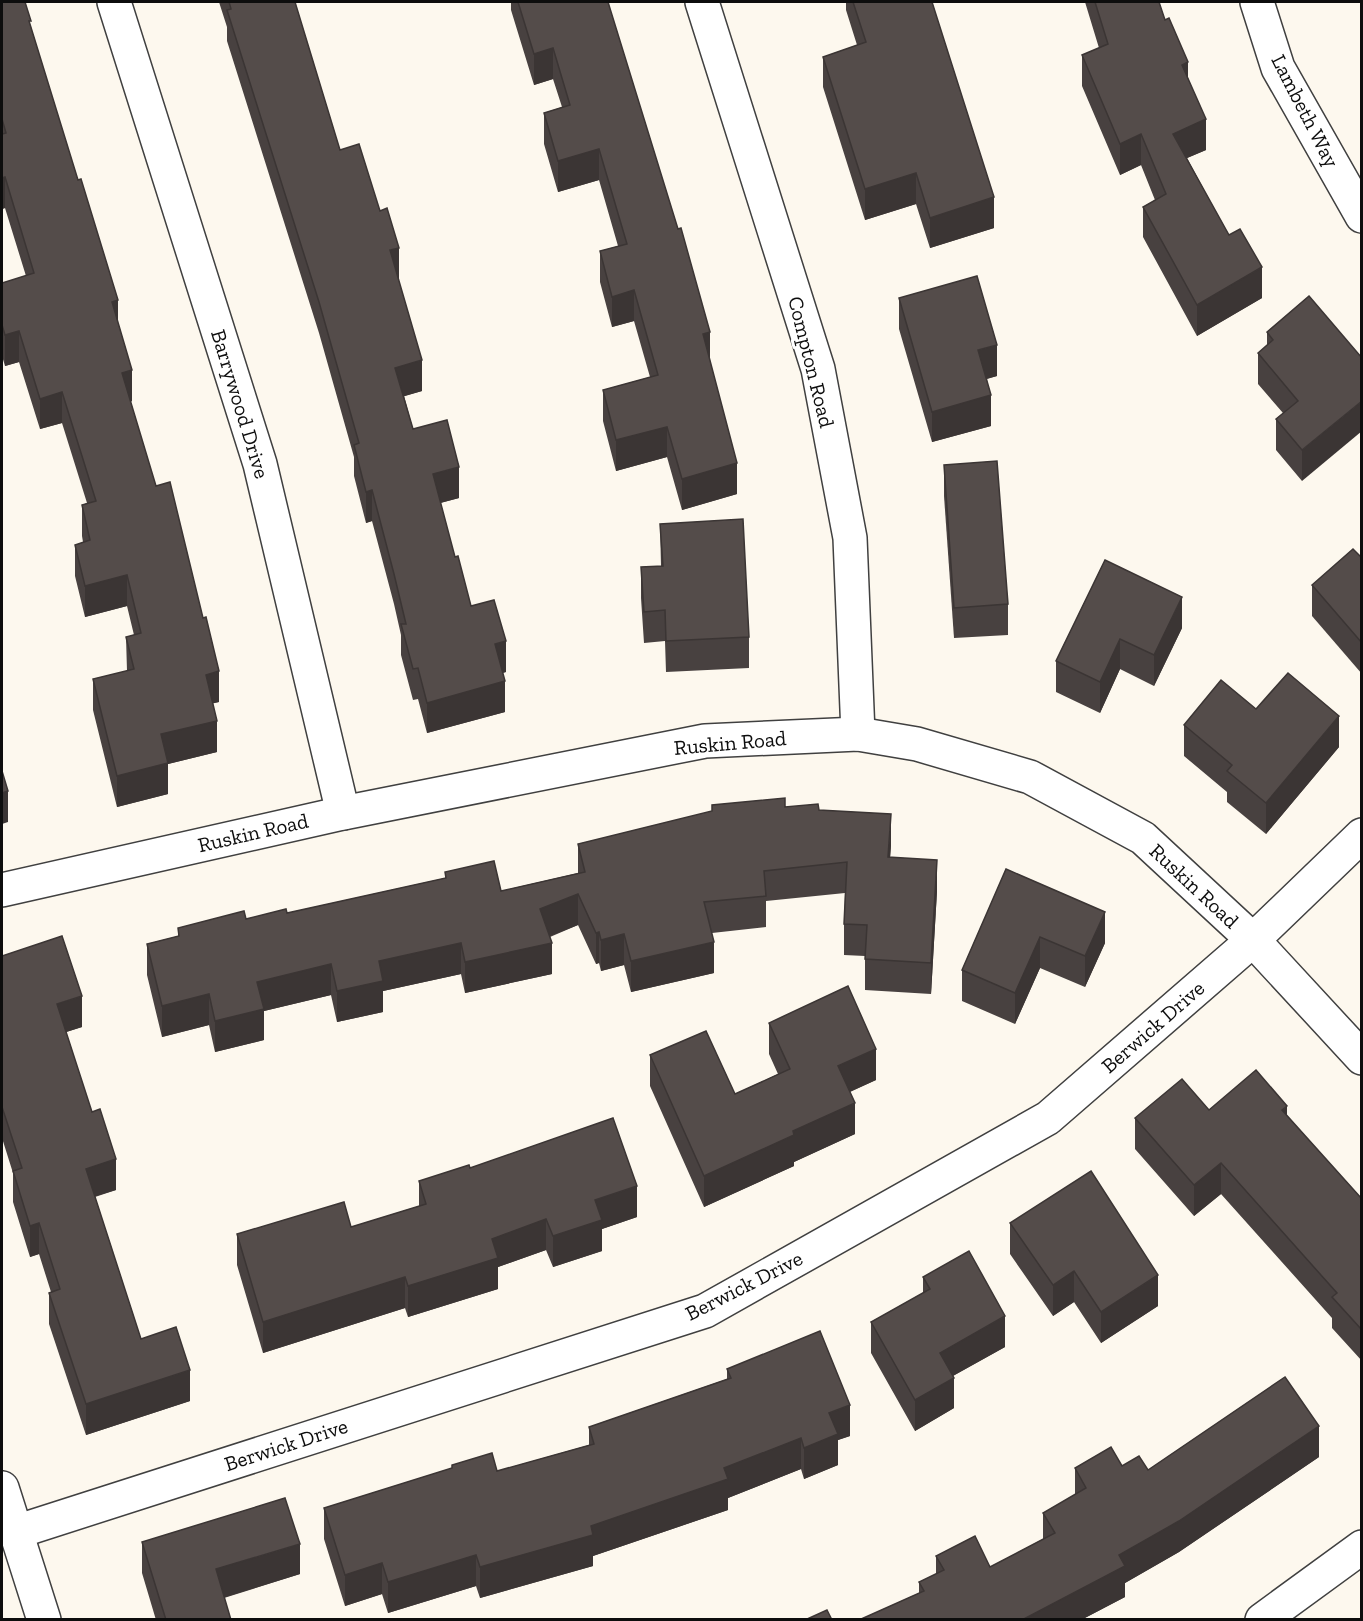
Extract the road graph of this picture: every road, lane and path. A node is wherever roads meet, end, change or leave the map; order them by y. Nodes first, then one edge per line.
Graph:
1 (114, 2) edge
2 (702, 2) edge
3 (1257, 2) edge
4 (1362, 216) edge
5 (858, 734) junction
6 (343, 813) junction
7 (1362, 835) edge
8 (2, 890) edge
9 (1253, 940) junction
10 (1362, 1058) edge
11 (2, 1488) edge
12 (16, 1532) junction
13 (1362, 1547) edge
14 (44, 1620) edge
15 (1262, 1620) edge

1 - 6 street, Barrywood Drive
2 - 5 street, Compton Road
3 - 4 street, Lambeth Way
5 - 6 street, Ruskin Road
5 - 9 street, Ruskin Road
6 - 8 street, Ruskin Road
7 - 9 street, Berwick Drive
9 - 10 street, Ruskin Road
9 - 12 street, Berwick Drive
11 - 12 street
12 - 14 street
13 - 15 street

